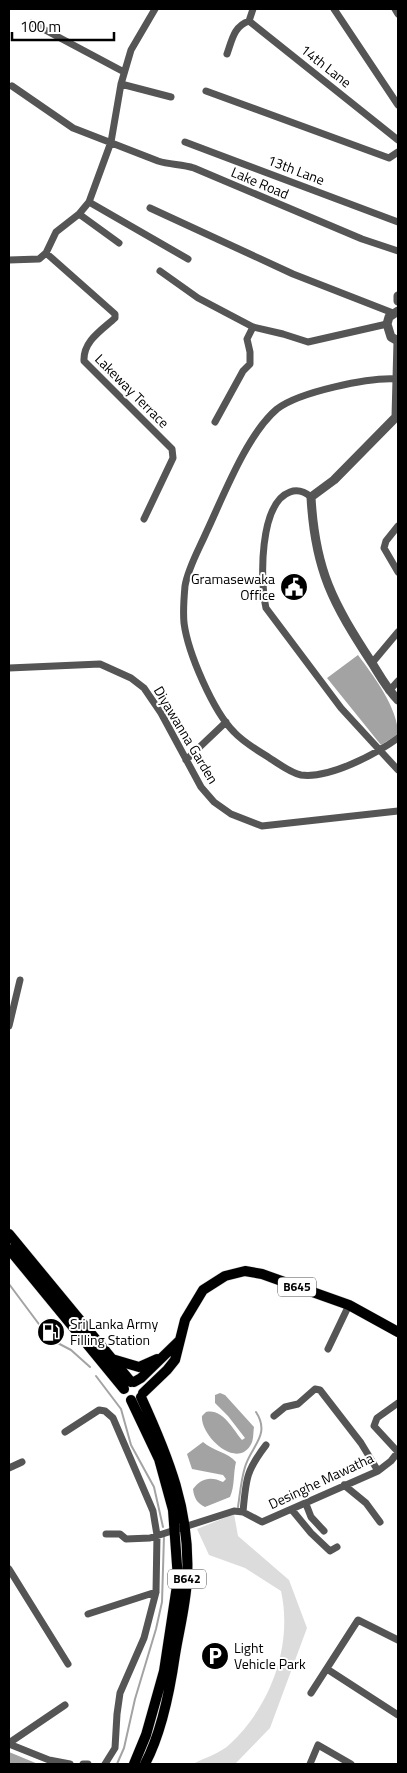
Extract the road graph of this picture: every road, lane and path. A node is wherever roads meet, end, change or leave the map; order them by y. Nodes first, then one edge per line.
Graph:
1 (155, 9) edge
2 (253, 9) edge
3 (334, 9) edge
4 (395, 9) edge
5 (398, 14) edge
6 (249, 21) junction
7 (32, 23) dead end
8 (227, 54) dead end
9 (124, 72) junction
10 (121, 84) junction
11 (12, 86) dead end
12 (206, 90) dead end
13 (171, 98) dead end
14 (398, 105) edge
15 (398, 140) edge
16 (111, 142) junction
17 (185, 142) dead end
18 (398, 152) edge
19 (89, 202) junction
20 (150, 208) dead end
21 (79, 214) junction
22 (398, 222) edge
23 (119, 243) dead end
24 (398, 250) edge
25 (46, 253) junction
26 (188, 259) dead end
27 (9, 260) edge
28 (160, 271) dead end
29 (398, 296) edge
30 (398, 301) edge
31 (396, 312) edge
32 (387, 324) junction
33 (253, 327) junction
34 (398, 341) edge
35 (397, 380) junction
36 (397, 418) edge
37 (214, 422) dead end
38 (311, 498) junction
39 (144, 519) dead end
40 (398, 526) edge
41 (398, 572) edge
42 (398, 632) edge
43 (372, 663) junction
44 (9, 668) edge
45 (398, 681) edge
46 (389, 691) junction
47 (398, 700) edge
48 (226, 722) junction
49 (398, 738) edge
50 (378, 750) junction
51 (186, 760) junction
52 (398, 770) edge
53 (398, 811) edge
54 (20, 980) dead end
55 (9, 1026) edge
56 (9, 1234) edge
57 (9, 1249) edge
58 (349, 1305) junction
59 (398, 1332) edge
60 (179, 1341) junction
61 (328, 1348) dead end
62 (162, 1357) junction
63 (111, 1358) junction
64 (130, 1384) junction
65 (142, 1395) junction
66 (131, 1400) junction
67 (398, 1403) edge
68 (274, 1416) dead end
69 (65, 1432) dead end
70 (266, 1445) dead end
71 (398, 1452) edge
72 (22, 1462) dead end
73 (9, 1468) edge
74 (378, 1471) junction
75 (344, 1485) junction
76 (306, 1504) junction
77 (292, 1510) junction
78 (244, 1512) junction
79 (380, 1522) dead end
80 (180, 1528) junction
81 (324, 1531) dead end
82 (106, 1534) dead end
83 (157, 1535) junction
84 (336, 1547) dead end
85 (9, 1569) edge
86 (156, 1592) junction
87 (88, 1614) dead end
88 (398, 1640) edge
89 (68, 1664) dead end
90 (327, 1669) junction
91 (311, 1693) dead end
92 (65, 1705) dead end
93 (398, 1715) edge
94 (9, 1743) edge
95 (70, 1764) edge
96 (83, 1764) edge
97 (88, 1764) edge
98 (105, 1764) edge
99 (134, 1764) edge
100 (144, 1764) edge
101 (310, 1764) edge
102 (351, 1764) edge

1 - 9 street
2 - 6 street
3 - 14 street
4 - 5 street
6 - 8 street
6 - 15 street, 14th Lane
7 - 9 street
9 - 10 street
10 - 13 street
10 - 16 street
11 - 16 street, Lake Road
12 - 18 street
16 - 19 street
16 - 24 street, Lake Road
17 - 22 street, 13th Lane
19 - 21 street
19 - 26 street
20 - 31 street
21 - 23 street
21 - 25 street
25 - 27 street
25 - 39 street, Lakeway Terrace
28 - 33 street
29 - 30 street
31 - 32 street
32 - 33 street
32 - 34 street
33 - 37 street
34 - 35 street
35 - 36 street
35 - 48 street
36 - 38 street
38 - 43 street
38 - 50 street
40 - 41 street
42 - 43 street
43 - 46 street
44 - 51 street, Diyawanna Garden
45 - 46 street
46 - 47 street
48 - 50 street
48 - 51 street
49 - 50 street
50 - 52 street
51 - 53 street, Diyawanna Garden
54 - 55 street
56 - 63 main road
57 - 64 main road
58 - 59 main road, B645
58 - 60 main road, B645
58 - 61 street
60 - 62 main road, B645
60 - 65 main road, B645
62 - 63 main road
62 - 64 main road, B645
63 - 64 main road
64 - 65 main road
64 - 66 main road
65 - 66 main road
65 - 80 main road, B642
66 - 80 main road, B642
67 - 71 street, Desinghe Mawatha
68 - 74 street
69 - 83 street
70 - 78 street
71 - 74 street, Desinghe Mawatha
72 - 73 street
74 - 75 street, Desinghe Mawatha
75 - 76 street, Desinghe Mawatha
75 - 79 street
76 - 77 street, Desinghe Mawatha
76 - 81 street
77 - 78 street, Desinghe Mawatha
77 - 84 street
78 - 80 street, Desinghe Mawatha
80 - 83 street, Desinghe Mawatha
80 - 99 main road, B642
80 - 100 main road, B642
82 - 83 street, Desinghe Mawatha
83 - 86 street
85 - 89 street
86 - 87 street
86 - 98 street
88 - 90 street
90 - 91 street
90 - 93 street
92 - 94 street
94 - 95 street
96 - 97 street
101 - 102 street

